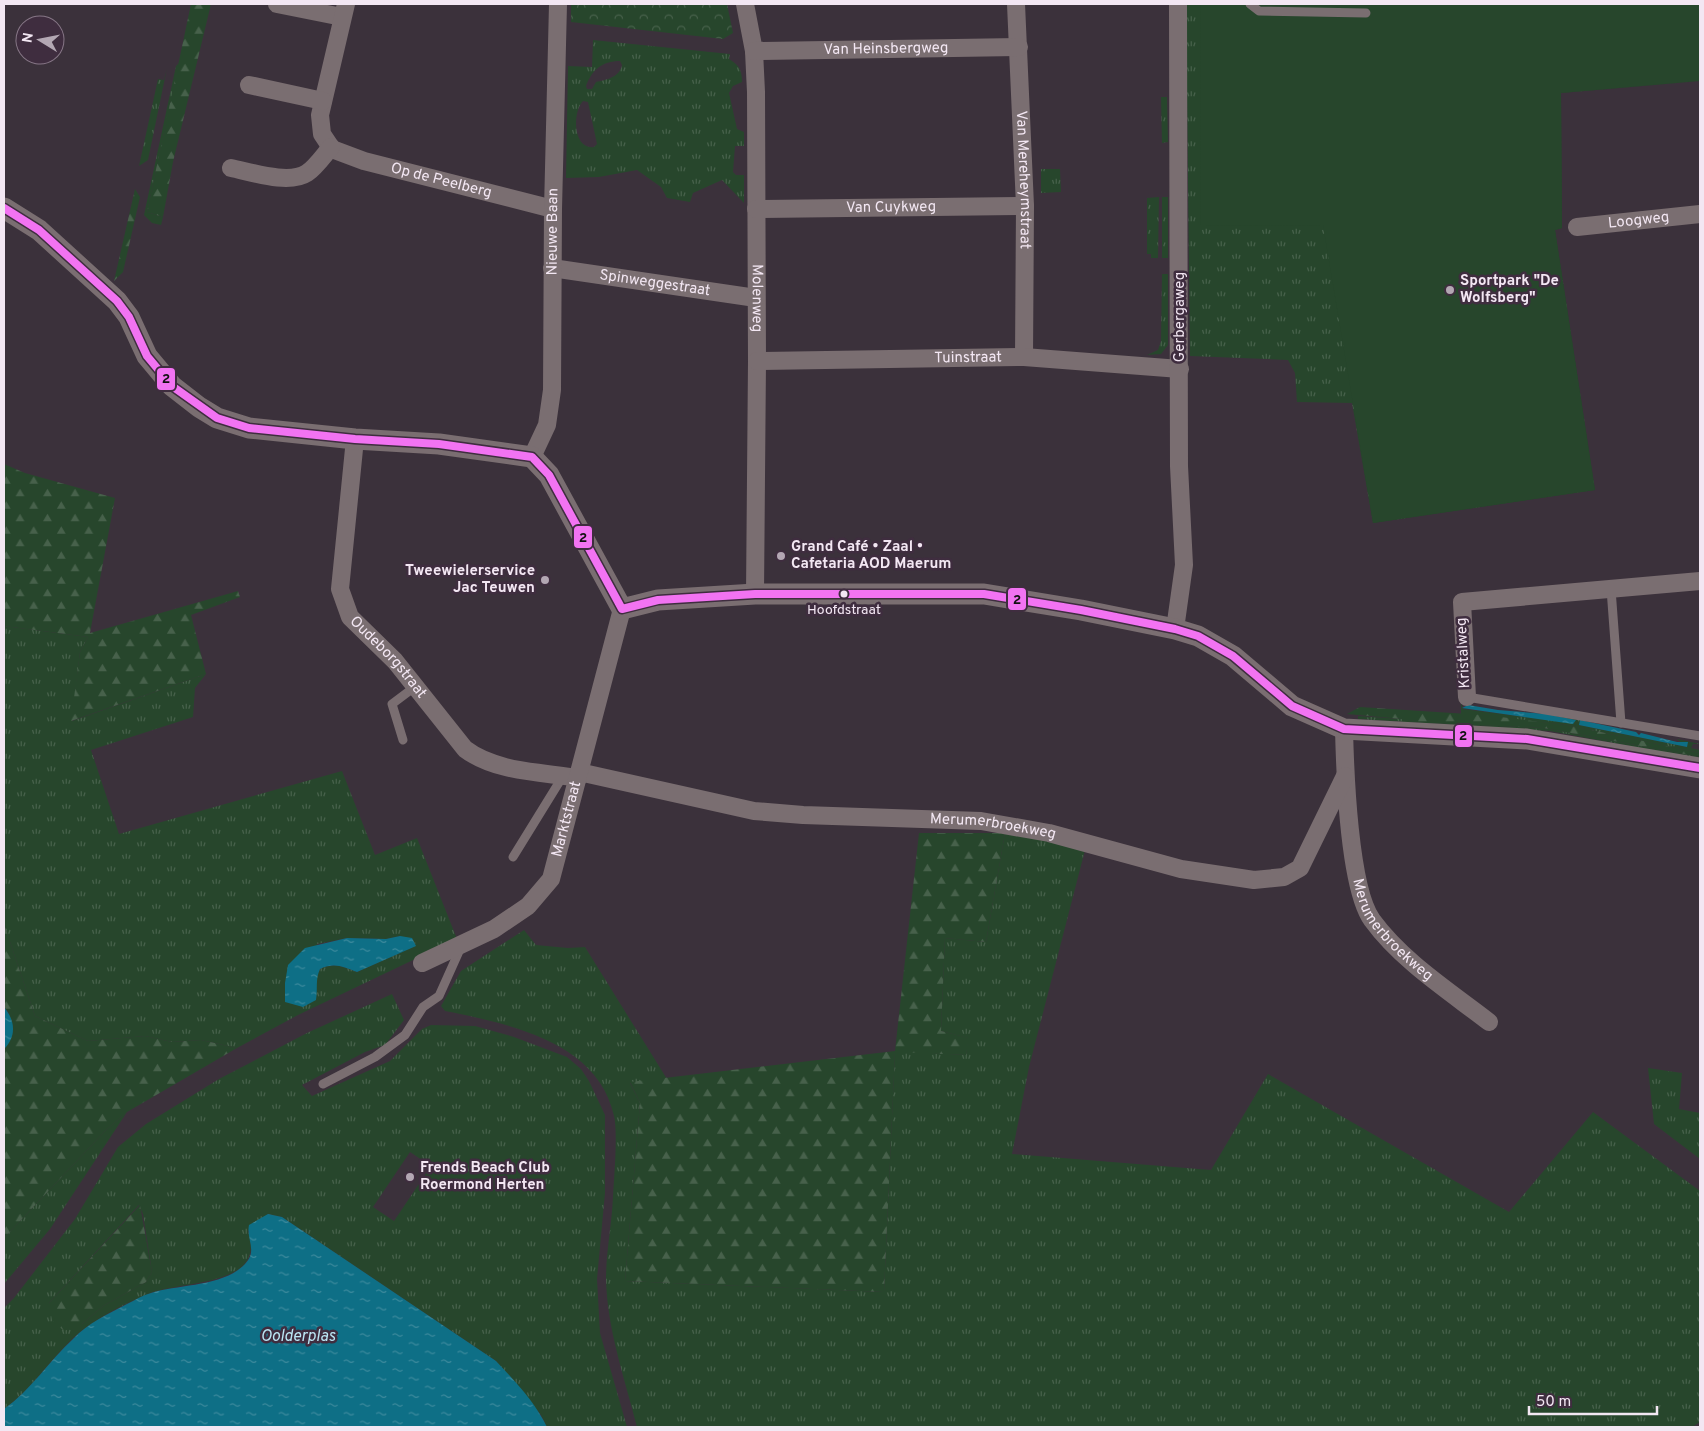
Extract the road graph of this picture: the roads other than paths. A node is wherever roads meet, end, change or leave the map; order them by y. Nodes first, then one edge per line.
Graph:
1 (277, 4) edge
2 (558, 4) edge
3 (745, 4) edge
4 (1016, 4) edge
5 (1178, 4) edge
6 (1250, 4) edge
7 (344, 10) edge
8 (1366, 13) dead end
9 (1019, 46) junction
10 (754, 51) junction
11 (249, 85) dead end
12 (323, 101) junction
13 (331, 147) junction
14 (231, 168) dead end
15 (1025, 206) junction
16 (4, 208) edge
17 (553, 209) junction
18 (756, 209) junction
19 (1700, 214) edge
20 (1577, 227) dead end
21 (552, 268) junction
22 (756, 298) junction
23 (1024, 357) junction
24 (757, 361) junction
25 (1180, 369) junction
26 (355, 439) junction
27 (532, 457) junction
28 (1700, 581) edge
29 (1611, 589) junction
30 (755, 594) junction
31 (622, 610) junction
32 (1175, 628) junction
33 (416, 686) junction
34 (1467, 696) joint
35 (1621, 722) junction
36 (1344, 729) junction
37 (1700, 736) edge
38 (403, 740) dead end
39 (1700, 768) edge
40 (573, 775) junction
41 (1345, 776) junction
42 (513, 857) dead end
43 (461, 946) junction
44 (422, 963) dead end
45 (1489, 1022) dead end
46 (323, 1084) dead end

1 - 7 street
2 - 17 street, Nieuwe Baan
3 - 10 street, Molenweg
4 - 9 street, Van Mereheymstraat
5 - 25 street, Gerbergaweg
6 - 8 lane
7 - 12 street
9 - 10 street, Van Heinsbergweg
9 - 15 street, Van Mereheymstraat
10 - 18 street, Molenweg
11 - 12 street
12 - 13 street
13 - 14 street
13 - 17 street, Op de Peelberg
15 - 18 street, Van Cuykweg
15 - 23 street, Van Mereheymstraat
16 - 26 street
17 - 21 street, Nieuwe Baan
18 - 22 street, Molenweg
19 - 20 street, Loogweg
21 - 22 street, Spinweggestraat
21 - 27 street, Nieuwe Baan
22 - 24 street, Molenweg
23 - 24 street, Tuinstraat
23 - 25 street, Tuinstraat
24 - 30 street, Molenweg
25 - 32 street, Gerbergaweg
26 - 27 street
26 - 33 street, Oudeborgstraat
27 - 31 street
28 - 29 street, Kristalweg
29 - 34 street, Kristalweg
29 - 35 lane
30 - 31 street
30 - 32 street
31 - 40 street, Marktstraat
32 - 36 street
33 - 38 lane
33 - 40 street, Oudeborgstraat
34 - 35 lane, Kristalweg
35 - 37 lane, Kristalweg
36 - 39 street
36 - 41 street, Merumerbroekweg
40 - 41 street, Merumerbroekweg
40 - 42 lane
40 - 43 street, Marktstraat
41 - 45 street, Merumerbroekweg
43 - 44 street, Marktstraat
43 - 46 lane

